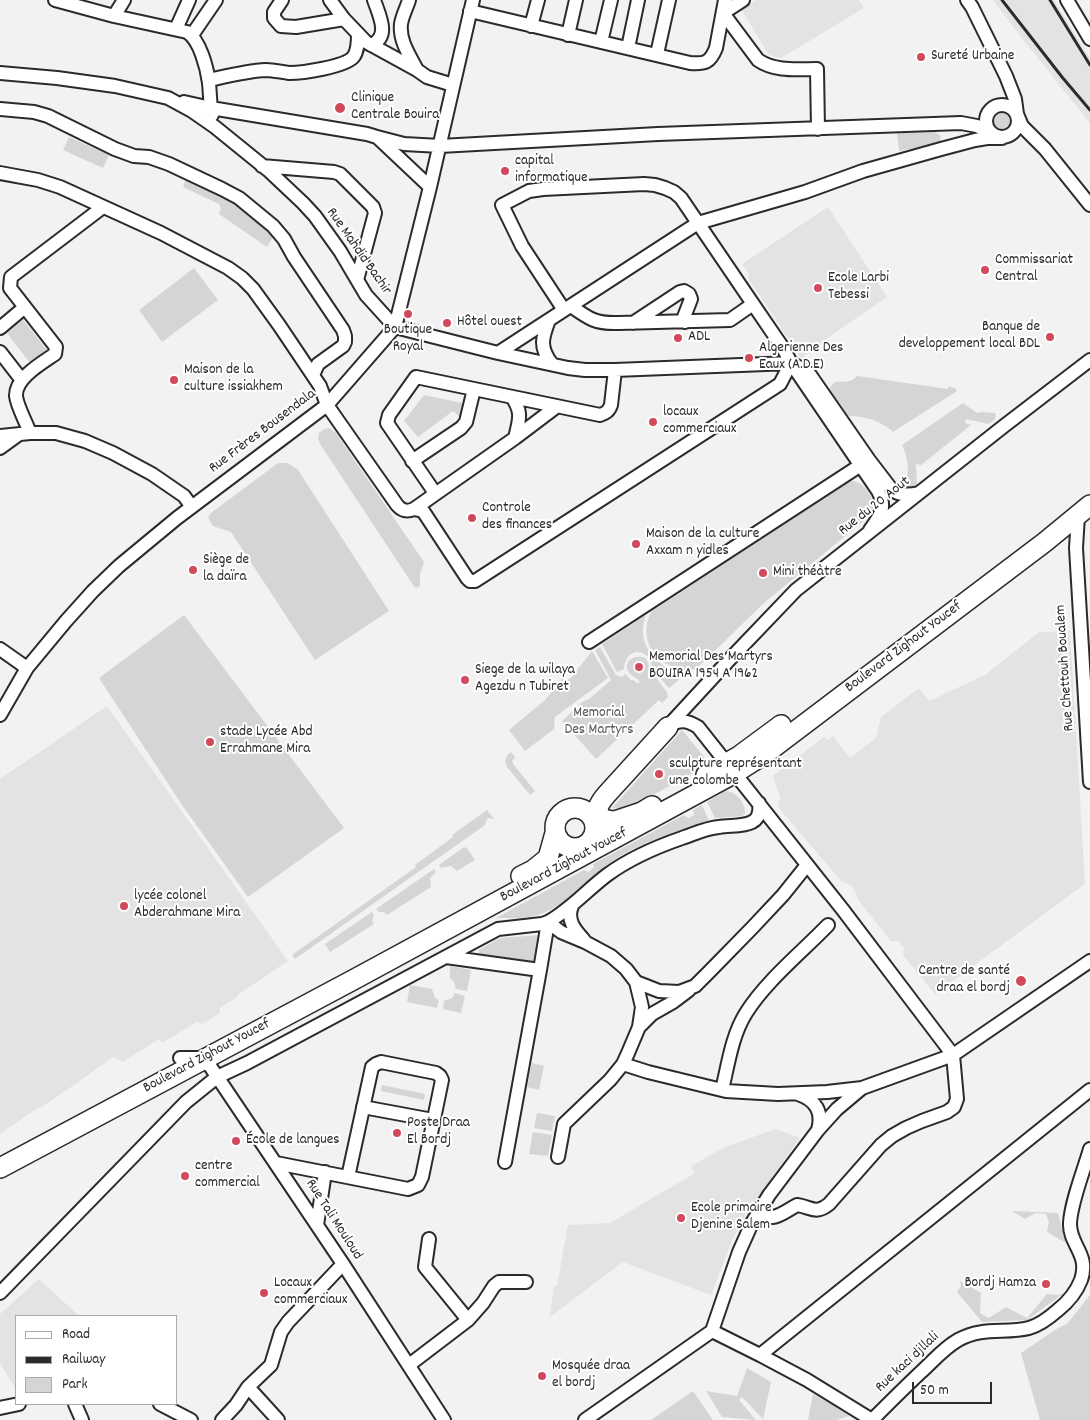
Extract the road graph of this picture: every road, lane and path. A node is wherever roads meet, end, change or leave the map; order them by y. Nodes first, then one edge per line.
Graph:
1 (55, 0) edge
2 (124, 0) edge
3 (188, 0) edge
4 (216, 0) edge
5 (282, 0) edge
6 (330, 0) edge
7 (374, 0) edge
8 (409, 0) edge
9 (538, 0) edge
10 (576, 0) edge
11 (610, 0) edge
12 (638, 0) edge
13 (669, 0) edge
14 (743, 0) edge
15 (967, 0) edge
16 (1067, 0) edge
17 (472, 6) edge
18 (724, 6) edge
19 (114, 16) junction
20 (344, 19) junction
21 (532, 26) junction
22 (176, 29) junction
23 (358, 34) junction
24 (192, 35) junction
25 (568, 35) junction
26 (1090, 39) edge
27 (601, 42) junction
28 (371, 45) junction
29 (628, 48) junction
30 (657, 54) junction
31 (417, 70) junction
32 (0, 73) edge
33 (209, 80) junction
34 (452, 85) junction
35 (1010, 85) junction
36 (168, 98) junction
37 (999, 105) junction
38 (210, 108) junction
39 (0, 109) edge
40 (987, 114) junction
41 (1017, 114) junction
42 (962, 123) junction
43 (939, 124) junction
44 (977, 126) junction
45 (215, 127) junction
46 (818, 129) junction
47 (1001, 136) junction
48 (377, 137) junction
49 (1034, 139) junction
50 (976, 140) junction
51 (440, 146) junction
52 (941, 149) junction
53 (262, 166) junction
54 (0, 173) edge
55 (430, 187) junction
56 (1090, 205) edge
57 (103, 207) junction
58 (698, 222) junction
59 (357, 280) junction
60 (754, 304) junction
61 (25, 307) junction
62 (567, 308) junction
63 (654, 308) junction
64 (549, 320) junction
65 (685, 322) junction
66 (633, 323) junction
67 (658, 323) junction
68 (395, 327) junction
69 (0, 328) edge
70 (0, 352) edge
71 (498, 353) junction
72 (791, 363) junction
73 (1088, 363) edge
74 (552, 364) junction
75 (615, 370) junction
76 (313, 375) junction
77 (21, 379) junction
78 (474, 389) junction
79 (512, 397) junction
80 (327, 405) junction
81 (556, 407) junction
82 (24, 434) junction
83 (0, 436) edge
84 (515, 438) junction
85 (0, 448) edge
86 (412, 460) junction
87 (865, 462) junction
88 (1090, 490) edge
89 (435, 493) junction
90 (896, 493) junction
91 (919, 493) junction
92 (192, 507) junction
93 (414, 509) junction
94 (1084, 510) edge
95 (896, 511) junction
96 (870, 530) junction
97 (1045, 542) junction
98 (1076, 553) junction
99 (1084, 580) edge
100 (589, 642) dead end
101 (0, 649) edge
102 (27, 668) junction
103 (1086, 672) edge
104 (700, 692) junction
105 (0, 715) edge
106 (668, 727) junction
107 (698, 727) junction
108 (734, 764) junction
109 (1090, 782) edge
110 (607, 794) junction
111 (759, 803) junction
112 (572, 808) junction
113 (746, 824) junction
114 (616, 830) junction
115 (554, 833) junction
116 (789, 841) junction
117 (588, 844) junction
118 (568, 864) junction
119 (807, 864) junction
120 (572, 906) junction
121 (548, 922) junction
122 (828, 925) dead end
123 (585, 942) junction
124 (446, 957) junction
125 (1090, 961) edge
126 (540, 970) junction
127 (636, 982) junction
128 (694, 986) junction
129 (639, 1027) junction
130 (953, 1055) junction
131 (624, 1064) junction
132 (179, 1065) junction
133 (215, 1067) junction
134 (862, 1088) junction
135 (722, 1090) junction
136 (1090, 1090) edge
137 (796, 1094) junction
138 (363, 1107) junction
139 (433, 1120) junction
140 (818, 1130) junction
141 (1090, 1149) edge
142 (0, 1154) edge
143 (558, 1157) dead end
144 (505, 1162) dead end
145 (276, 1163) junction
146 (0, 1168) edge
147 (325, 1172) junction
148 (348, 1177) junction
149 (758, 1214) junction
150 (316, 1225) junction
151 (429, 1239) dead end
152 (343, 1264) junction
153 (526, 1282) dead end
154 (0, 1293) edge
155 (468, 1320) junction
156 (712, 1331) junction
157 (760, 1356) junction
158 (409, 1365) junction
159 (248, 1387) junction
160 (15, 1405) edge
161 (75, 1405) edge
162 (161, 1405) edge
163 (0, 1408) edge
164 (176, 1415) edge
165 (82, 1420) edge
166 (191, 1420) edge
167 (222, 1420) edge
168 (278, 1420) edge
169 (444, 1420) edge
170 (585, 1420) edge
171 (872, 1420) edge

1 - 19 street
2 - 19 street
3 - 22 street
4 - 24 street
5 - 20 street
6 - 20 street
7 - 28 street
8 - 31 street
9 - 21 street
10 - 25 street
11 - 27 street
12 - 29 street
13 - 30 street
14 - 18 street
15 - 35 street
16 - 26 street
17 - 21 street
17 - 34 street, Rue Frères Bousendala
18 - 30 street
18 - 46 street
19 - 22 street
20 - 23 street
21 - 25 street
22 - 24 street
23 - 28 street
23 - 33 street
24 - 33 street
25 - 27 street
27 - 29 street
28 - 31 street
29 - 30 street
31 - 34 street
32 - 36 street, Rue Mahdid Bachir
33 - 38 street
34 - 51 street, Rue Frères Bousendala
35 - 37 street
35 - 41 street
36 - 38 street
36 - 45 street, Rue Mahdid Bachir
37 - 40 street
37 - 41 street
38 - 45 street
38 - 48 street
39 - 76 street
40 - 42 street
40 - 47 street
41 - 47 street
41 - 49 street
42 - 43 street
42 - 44 street
43 - 46 street
43 - 52 street
44 - 47 street
44 - 50 street
45 - 53 street, Rue Mahdid Bachir
46 - 51 street
47 - 49 street
47 - 50 street
48 - 51 street
48 - 55 street
49 - 56 street
50 - 52 street
51 - 55 street, Rue Frères Bousendala
52 - 58 street
53 - 59 street, Rue Mahdid Bachir
53 - 59 street
54 - 57 street
55 - 68 street, Rue Frères Bousendala
57 - 61 street
57 - 76 street
58 - 60 street
58 - 62 street
58 - 62 street
59 - 68 street, Rue Mahdid Bachir
60 - 65 street
60 - 72 street
61 - 69 street
61 - 77 street
62 - 64 street
62 - 66 street
63 - 65 street
63 - 66 street
63 - 67 street
64 - 71 street
64 - 74 street
65 - 67 street
66 - 67 street
68 - 71 street
68 - 80 street, Rue Frères Bousendala
70 - 77 street
71 - 74 street
72 - 75 street
72 - 87 street
72 - 87 street
72 - 93 street
73 - 91 street, Rue du 20 Aout
74 - 75 street
75 - 81 street
76 - 80 street
77 - 82 street
78 - 79 street
78 - 86 street
78 - 86 street
79 - 81 street
79 - 84 street
80 - 92 street, Rue Frères Bousendala
80 - 93 street
81 - 84 street
82 - 83 street
82 - 85 street
82 - 92 street
84 - 89 street
86 - 89 street
87 - 90 street
87 - 96 street
87 - 100 street
88 - 108 main road, Boulevard Zighout Youcef
89 - 93 street
90 - 91 street
90 - 95 street
91 - 95 street, Rue du 20 Aout
92 - 102 street, Rue Frères Bousendala
94 - 97 main road, Boulevard Zighout Youcef
94 - 98 street, Rue Chettouh Boualem
95 - 96 street, Rue du 20 Aout
96 - 104 street, Rue du 20 Aout
97 - 98 street
97 - 108 main road, Boulevard Zighout Youcef
98 - 99 street, Rue Chettouh Boualem
99 - 103 street, Rue Chettouh Boualem
101 - 102 street
102 - 105 street, Rue Frères Bousendala
103 - 109 street, Rue Chettouh Boualem
104 - 106 street, Rue du 20 Aout
104 - 107 street
106 - 107 street
106 - 110 main road
107 - 108 street
108 - 111 street
108 - 114 main road, Boulevard Zighout Youcef
110 - 112 main road
110 - 114 main road
111 - 113 street
111 - 116 street
112 - 115 main road
112 - 117 main road
113 - 116 street
113 - 120 street
114 - 117 main road
114 - 118 main road, Boulevard Zighout Youcef
115 - 117 main road
115 - 132 main road, Boulevard Zighout Youcef
116 - 119 street
117 - 118 main road
118 - 133 main road, Boulevard Zighout Youcef
119 - 128 street
119 - 130 street
120 - 121 street
120 - 123 street
121 - 123 street
121 - 124 street
121 - 126 street
122 - 135 street
123 - 127 street
124 - 126 street
124 - 133 street
125 - 130 street
126 - 144 street
127 - 128 street
127 - 129 street
128 - 129 street
129 - 131 street
130 - 134 street
130 - 149 street
131 - 135 street
131 - 143 street
132 - 133 main road, Boulevard Zighout Youcef
132 - 142 main road, Boulevard Zighout Youcef
132 - 146 main road, Boulevard Zighout Youcef
133 - 145 street, Rue Tali Mouloud
133 - 154 street
134 - 137 street
134 - 140 street
135 - 137 street
136 - 157 street
137 - 140 street
138 - 139 street
138 - 139 street
138 - 148 street
139 - 148 street
140 - 149 street
141 - 171 street, Rue kaci djllali
145 - 147 street
145 - 150 street, Rue Tali Mouloud
147 - 148 street
147 - 150 street
149 - 156 street
150 - 152 street, Rue Tali Mouloud
151 - 155 street
152 - 158 street, Rue Tali Mouloud
152 - 159 street
153 - 155 street
155 - 158 street
156 - 157 street
156 - 170 street
157 - 171 street
158 - 169 street, Rue Tali Mouloud
159 - 167 street
159 - 168 street
160 - 163 street
161 - 165 street
162 - 164 street
164 - 166 street

